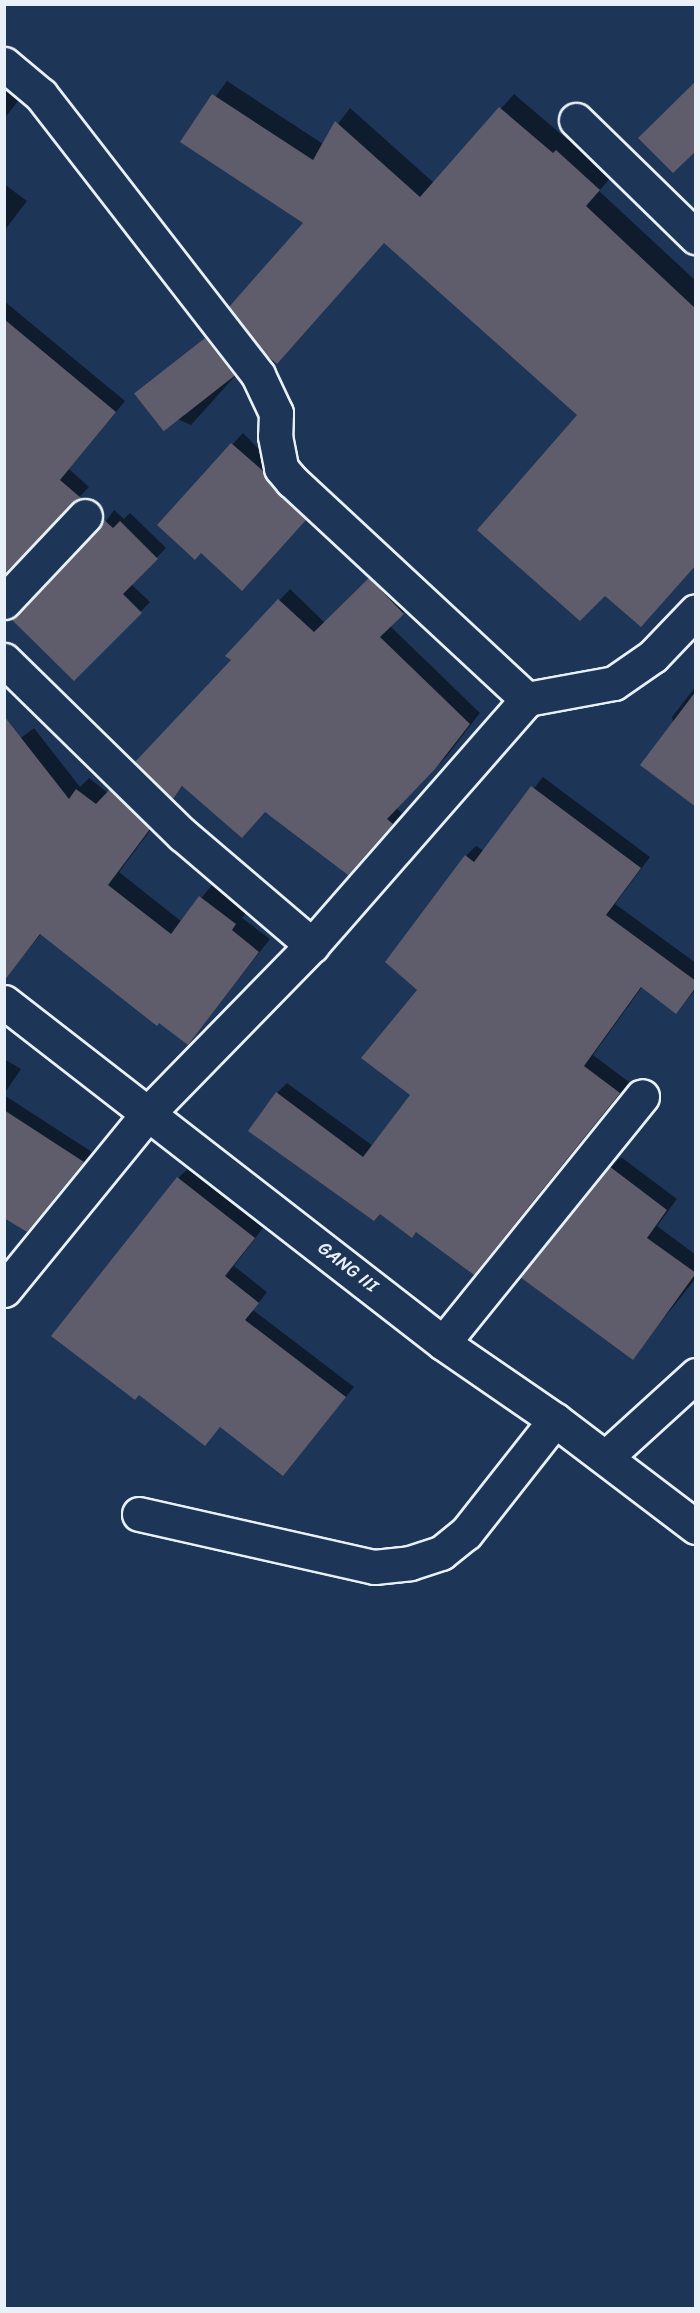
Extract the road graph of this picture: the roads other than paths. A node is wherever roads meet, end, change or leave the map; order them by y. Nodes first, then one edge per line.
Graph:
1 (4, 64) edge
2 (576, 120) dead end
3 (696, 237) edge
4 (85, 516) dead end
5 (4, 602) edge
6 (696, 611) edge
7 (4, 660) edge
8 (527, 699) junction
9 (312, 945) junction
10 (4, 1002) edge
11 (642, 1096) dead end
12 (149, 1112) junction
13 (4, 1290) edge
14 (443, 1342) junction
15 (696, 1376) edge
16 (555, 1420) junction
17 (606, 1457) junction
18 (139, 1514) dead end
19 (696, 1527) edge

1 - 8 street
2 - 3 street
4 - 5 street
6 - 8 street
7 - 9 street
8 - 9 street
9 - 12 street
10 - 12 street, GANG III
11 - 14 street
12 - 13 street
12 - 14 street, GANG III
14 - 16 street, GANG III
15 - 17 street
16 - 17 street, GANG III
16 - 18 street
17 - 19 street, GANG III

